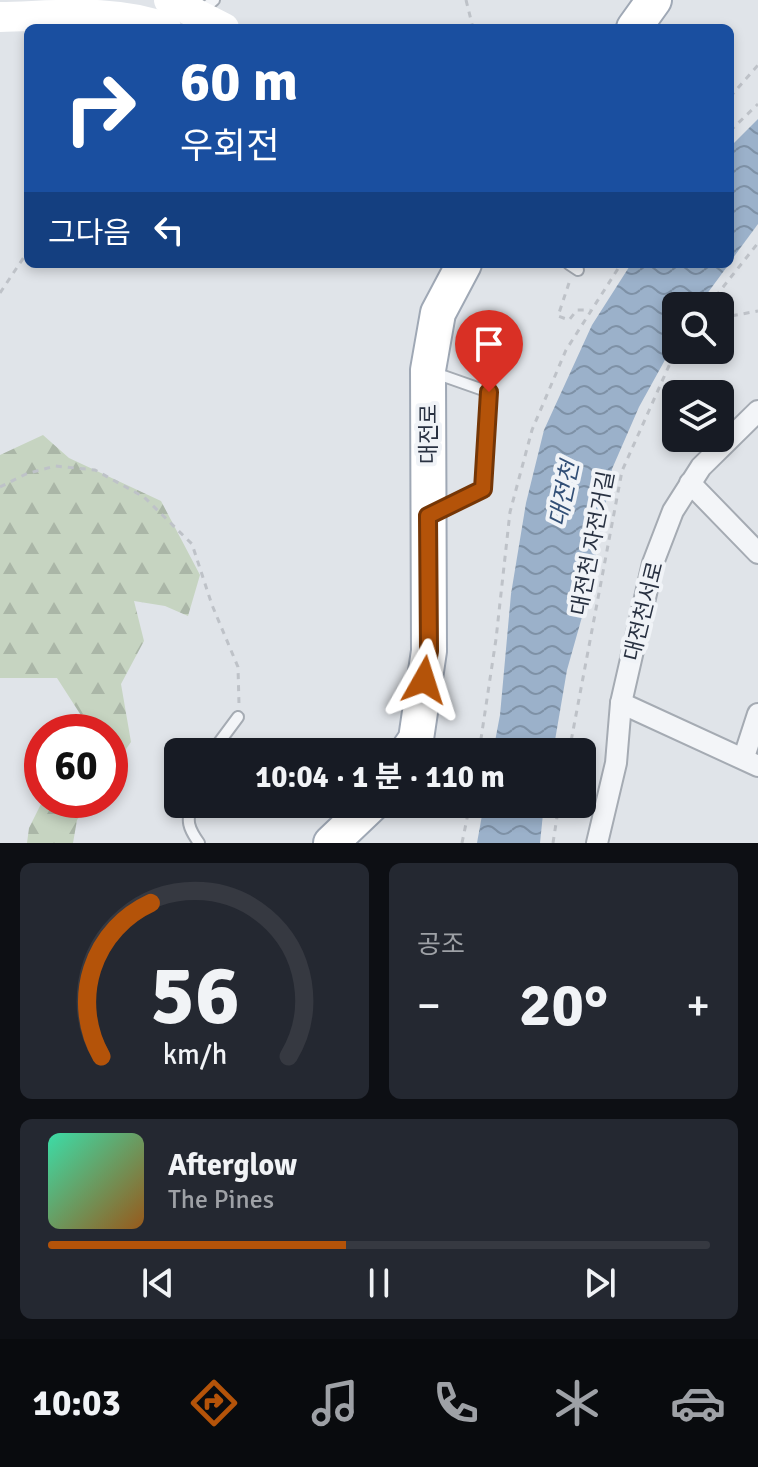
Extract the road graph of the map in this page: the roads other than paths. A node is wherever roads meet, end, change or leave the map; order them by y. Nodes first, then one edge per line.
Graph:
1 (169, 0) edge
2 (654, 0) edge
3 (212, 14) edge
4 (0, 17) edge
5 (151, 24) edge
6 (637, 24) edge
7 (462, 268) edge
8 (428, 370) junction
9 (758, 411) edge
10 (690, 483) junction
11 (428, 516) junction
12 (758, 553) edge
13 (621, 703) junction
14 (758, 714) edge
15 (238, 717) road end
16 (222, 738) edge
17 (416, 738) edge
18 (751, 762) edge
19 (188, 818) edge
20 (361, 818) edge
21 (342, 841) edge
22 (199, 843) edge
23 (597, 843) edge

1 - 3 main road
2 - 6 main road
4 - 5 main road
7 - 8 main road, 대전로
8 - 11 main road, 대전로
8 - 11 lane
9 - 10 street, 대전천서로
10 - 12 street
10 - 13 street, 대전천서로
11 - 17 main road, 대전로
13 - 18 street
13 - 23 street, 대전천서로
14 - 18 street
15 - 16 lane
19 - 22 lane
20 - 21 main road

